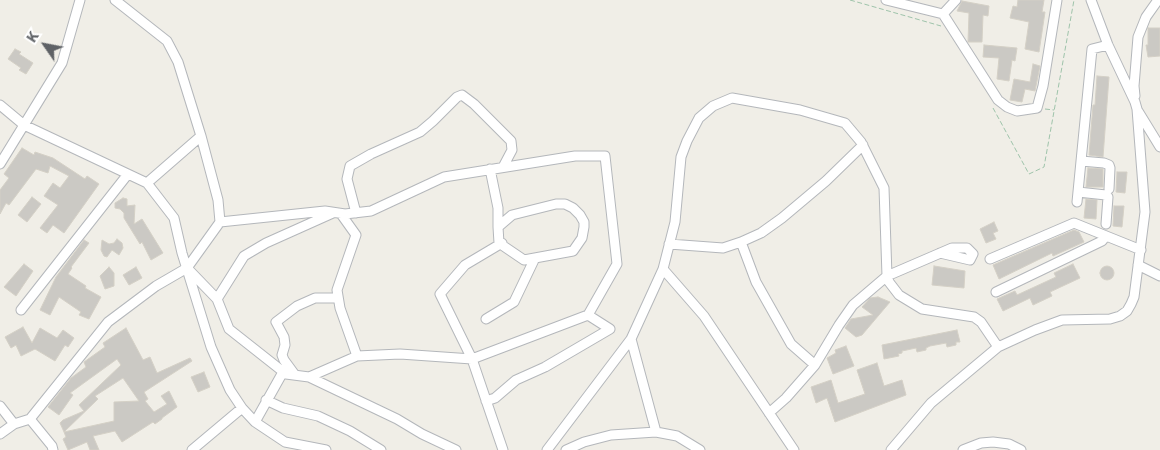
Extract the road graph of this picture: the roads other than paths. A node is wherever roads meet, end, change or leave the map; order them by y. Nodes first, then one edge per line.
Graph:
1 (80, 0) edge
2 (115, 0) edge
3 (886, 0) edge
4 (956, 0) edge
5 (1056, 0) edge
6 (1090, 0) edge
7 (1158, 0) edge
8 (943, 14) junction
9 (1108, 45) junction
10 (0, 105) edge
11 (1137, 109) junction
12 (24, 125) junction
13 (201, 136) junction
14 (863, 146) junction
15 (1160, 146) edge
16 (1081, 161) junction
17 (0, 164) edge
18 (503, 167) junction
19 (490, 169) junction
20 (128, 174) junction
21 (147, 183) junction
22 (1109, 189) dead end
23 (1078, 192) junction
24 (1077, 202) dead end
25 (337, 213) junction
26 (356, 213) junction
27 (220, 222) junction
28 (1106, 224) dead end
29 (498, 227) junction
30 (1106, 236) junction
31 (741, 242) junction
32 (502, 244) junction
33 (669, 244) junction
34 (1141, 250) junction
35 (940, 253) dead end
36 (535, 258) junction
37 (990, 259) dead end
38 (1138, 265) junction
39 (187, 268) junction
40 (663, 269) junction
41 (887, 276) junction
42 (1160, 276) edge
43 (996, 292) dead end
44 (338, 298) junction
45 (218, 299) junction
46 (21, 310) dead end
47 (588, 315) junction
48 (486, 319) dead end
49 (631, 338) junction
50 (998, 347) junction
51 (357, 356) junction
52 (472, 359) junction
53 (815, 365) junction
54 (283, 372) junction
55 (294, 375) junction
56 (309, 377) junction
57 (266, 400) junction
58 (486, 401) junction
59 (0, 406) edge
60 (242, 408) junction
61 (769, 413) junction
62 (30, 419) junction
63 (255, 422) junction
64 (14, 424) junction
65 (656, 432) junction
66 (0, 434) edge
67 (53, 450) edge
68 (192, 450) edge
69 (324, 450) edge
70 (381, 450) edge
71 (456, 450) edge
72 (503, 450) edge
73 (546, 450) edge
74 (566, 450) edge
75 (700, 450) edge
76 (794, 450) edge
77 (891, 450) edge
78 (963, 450) edge
79 (1021, 450) edge

1 - 12 street
2 - 13 street
3 - 8 street
4 - 8 street
5 - 8 street
6 - 9 street
7 - 11 street
9 - 11 street
9 - 16 street
10 - 12 street
11 - 15 street
11 - 34 street
12 - 17 street
12 - 20 street
13 - 21 street
13 - 27 street
14 - 31 street
14 - 33 street
14 - 41 street
16 - 22 street
16 - 23 street
18 - 19 street
18 - 26 street
18 - 47 street
19 - 26 street
19 - 29 street
20 - 21 street
20 - 46 street
21 - 39 street
23 - 24 street
23 - 28 street
25 - 26 street
25 - 27 street
25 - 44 street
25 - 45 street
27 - 39 street
29 - 32 street
29 - 36 street
30 - 34 street
30 - 37 street
30 - 43 street
31 - 33 street
31 - 53 street
32 - 36 street
32 - 52 street
33 - 40 street
34 - 38 street
35 - 41 street
36 - 48 street
38 - 42 street
38 - 50 street
39 - 45 street
39 - 60 street
39 - 62 street
40 - 49 street
40 - 61 street
41 - 50 street
41 - 53 street
44 - 51 street
44 - 55 street
45 - 54 street
47 - 52 street
47 - 58 street
49 - 65 street
49 - 73 street
50 - 77 street
51 - 52 street
51 - 56 street
52 - 58 street
53 - 61 street
54 - 55 street
54 - 57 street
55 - 56 street
56 - 71 street
57 - 63 street
57 - 70 street
58 - 72 street
59 - 64 street
60 - 63 street
60 - 68 street
61 - 76 street
62 - 64 street
62 - 67 street
63 - 69 street
64 - 66 street
65 - 74 street
65 - 75 street
78 - 79 street

